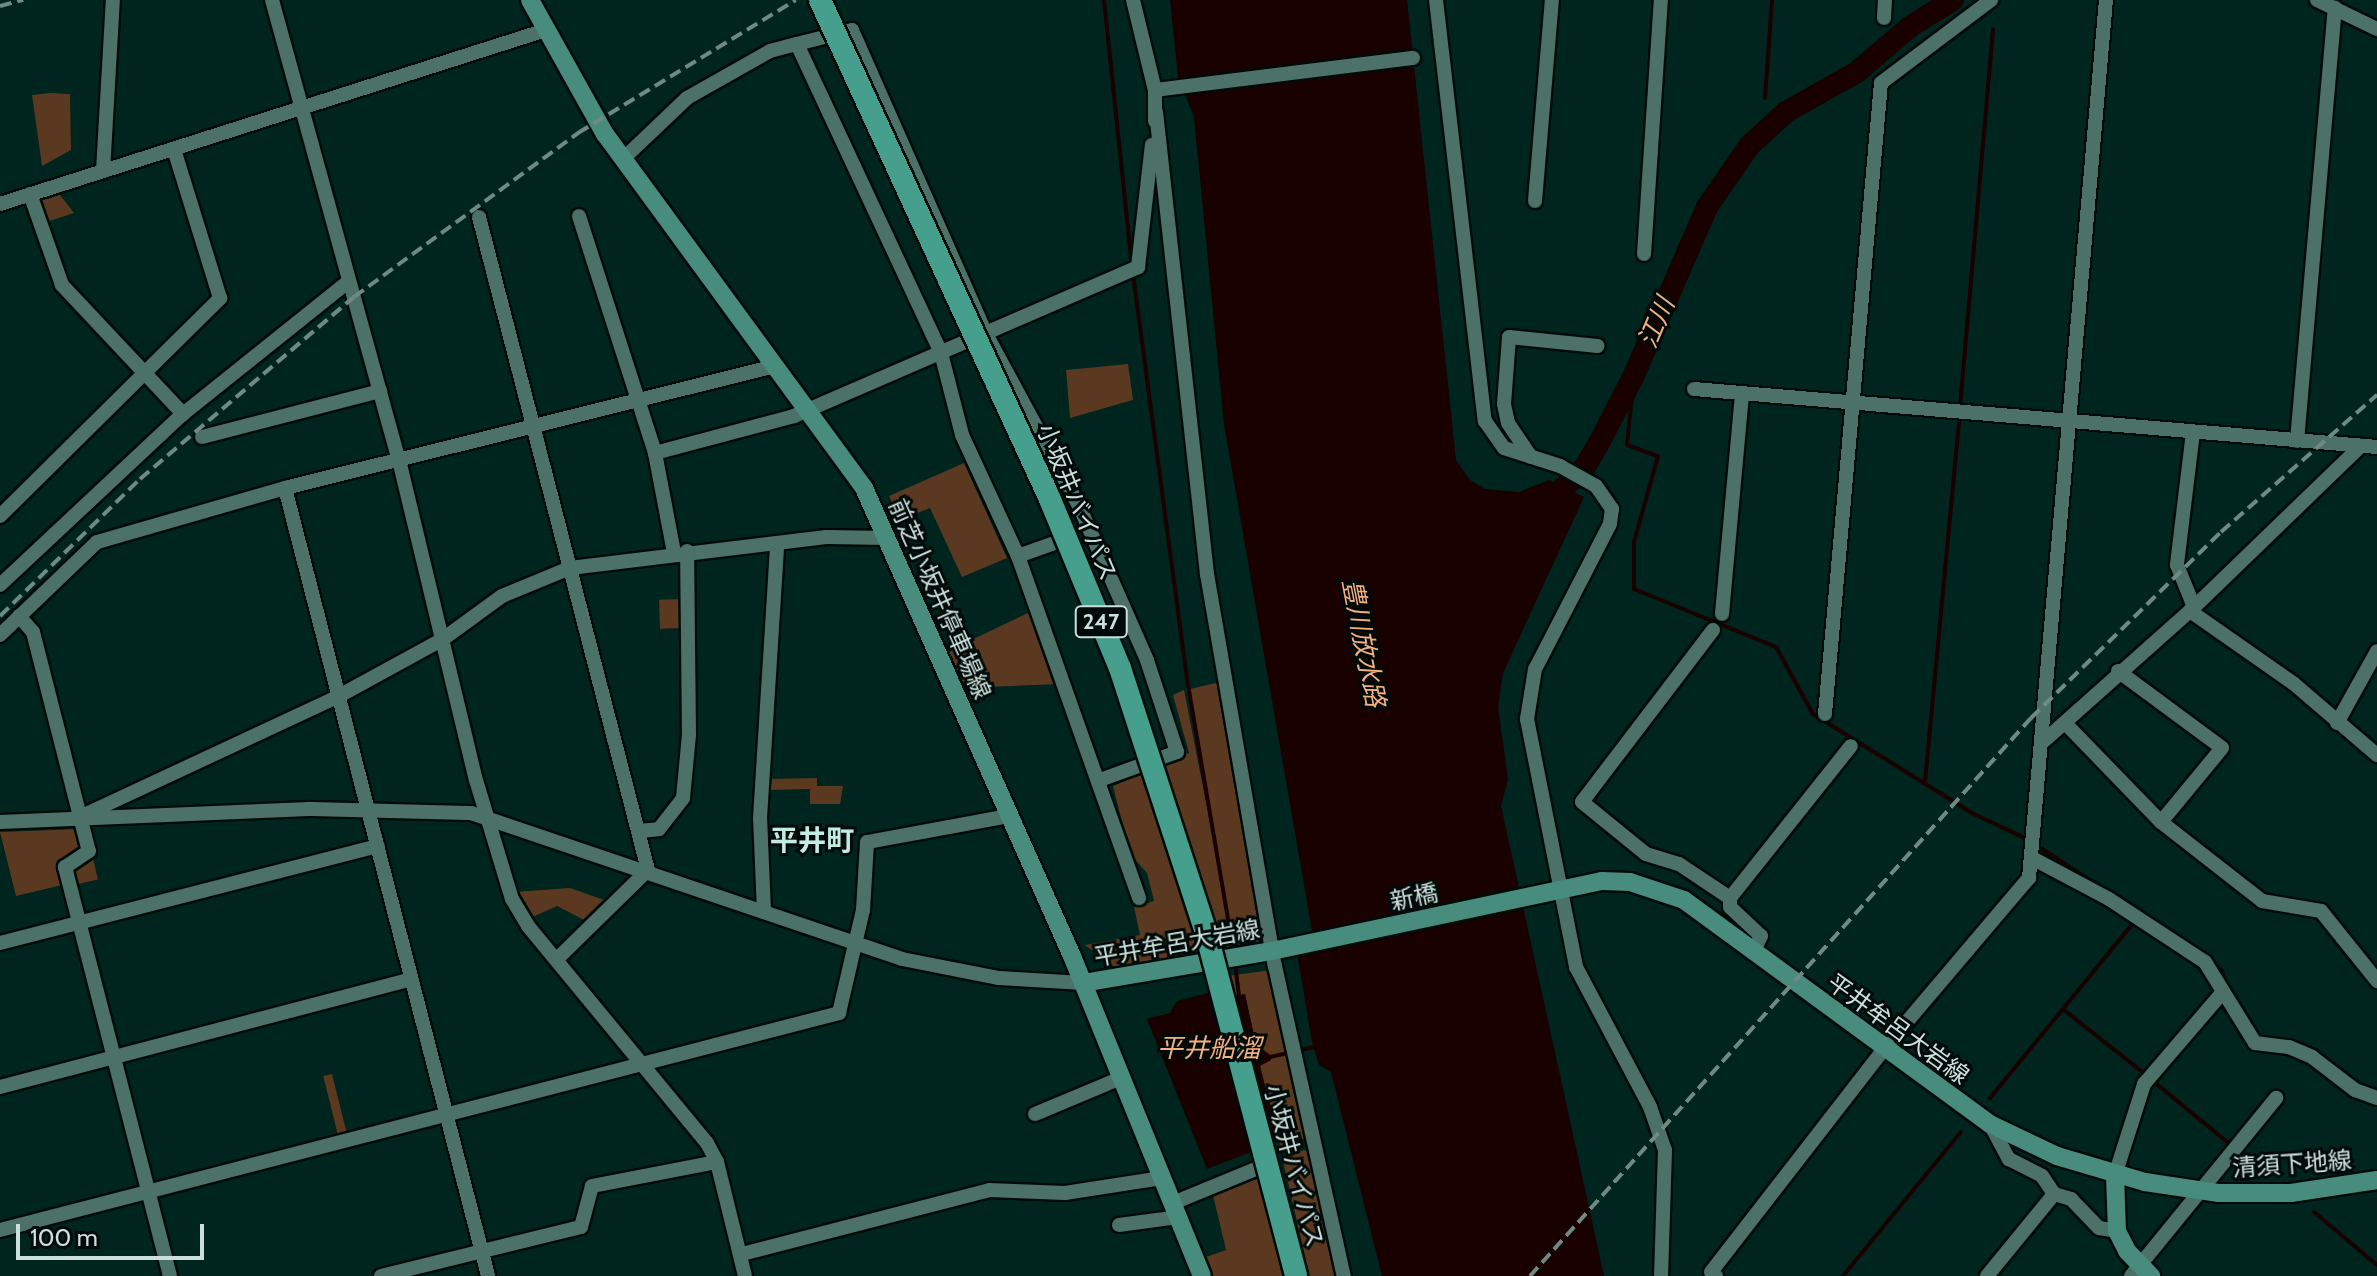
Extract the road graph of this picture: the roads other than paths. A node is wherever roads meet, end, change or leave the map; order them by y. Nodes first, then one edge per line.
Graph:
1 (113, 0) edge
2 (272, 0) edge
3 (530, 0) edge
4 (820, 0) edge
5 (1436, 0) edge
6 (1552, 0) edge
7 (1661, 0) edge
8 (1885, 0) edge
9 (1991, 0) edge
10 (2106, 0) edge
11 (2317, 0) edge
12 (1137, 5) edge
13 (2335, 8) junction
14 (1884, 18) dead end
15 (2377, 29) edge
16 (546, 30) junction
17 (797, 44) junction
18 (1413, 58) dead end
19 (1158, 90) junction
20 (298, 108) junction
21 (1156, 112) junction
22 (174, 149) junction
23 (623, 159) junction
24 (103, 171) junction
25 (30, 194) junction
26 (1535, 201) dead end
27 (0, 204) edge
28 (579, 216) dead end
29 (479, 217) dead end
30 (1644, 254) dead end
31 (348, 282) junction
32 (986, 334) junction
33 (1598, 346) dead end
34 (941, 353) junction
35 (775, 366) junction
36 (145, 375) junction
37 (1694, 389) dead end
38 (380, 391) junction
39 (1742, 393) junction
40 (641, 402) junction
41 (1855, 403) junction
42 (808, 409) junction
43 (183, 414) junction
44 (2073, 421) junction
45 (534, 425) junction
46 (2193, 432) junction
47 (202, 437) dead end
48 (2297, 441) junction
49 (2361, 446) junction
50 (2377, 447) edge
51 (655, 453) junction
52 (1531, 457) junction
53 (399, 460) junction
54 (285, 488) junction
55 (0, 516) edge
56 (888, 538) junction
57 (1057, 542) dead end
58 (777, 544) junction
59 (680, 552) junction
60 (1018, 556) junction
61 (570, 568) junction
62 (0, 585) edge
63 (2192, 609) junction
64 (1722, 614) dead end
65 (19, 616) junction
66 (1713, 630) dead end
67 (0, 635) edge
68 (443, 639) junction
69 (2377, 651) edge
70 (2118, 671) junction
71 (339, 696) junction
72 (1825, 714) dead end
73 (2065, 723) junction
74 (2337, 723) junction
75 (2045, 740) junction
76 (1851, 746) dead end
77 (2377, 755) edge
78 (1100, 780) junction
79 (368, 809) junction
80 (1009, 816) junction
81 (80, 818) junction
82 (490, 818) junction
83 (0, 822) edge
84 (2161, 822) junction
85 (638, 831) junction
86 (378, 846) junction
87 (2032, 858) junction
88 (648, 870) junction
89 (1558, 891) junction
90 (1139, 898) dead end
91 (1730, 898) junction
92 (764, 912) junction
93 (79, 923) junction
94 (0, 943) edge
95 (856, 945) junction
96 (1276, 950) junction
97 (1753, 953) junction
98 (557, 959) junction
99 (411, 979) junction
100 (2377, 981) edge
101 (1083, 983) junction
102 (2222, 993) junction
103 (1883, 1050) junction
104 (113, 1058) junction
105 (644, 1062) junction
106 (1121, 1078) junction
107 (0, 1087) edge
108 (2276, 1098) dead end
109 (2377, 1098) edge
110 (1035, 1114) dead end
111 (449, 1115) junction
112 (1990, 1124) junction
113 (717, 1162) junction
114 (1256, 1169) dead end
115 (2115, 1175) junction
116 (1162, 1178) junction
117 (2377, 1180) edge
118 (2200, 1190) junction
119 (147, 1193) junction
120 (2054, 1194) junction
121 (1176, 1210) junction
122 (1119, 1225) dead end
123 (0, 1230) edge
124 (2117, 1231) junction
125 (481, 1249) junction
126 (742, 1254) junction
127 (2140, 1273) edge
128 (170, 1276) edge
129 (381, 1276) edge
130 (488, 1276) edge
131 (745, 1276) edge
132 (1202, 1276) edge
133 (1296, 1276) edge
134 (1344, 1276) edge
135 (1661, 1276) edge
136 (1716, 1276) edge
137 (1987, 1276) edge

1 - 24 street
2 - 20 street
3 - 16 main road, 前芝小坂井停車場線
4 - 133 highway, 小坂井バイパス / 247, bridge
5 - 52 street
6 - 26 street
7 - 30 street
8 - 14 street
9 - 41 street
10 - 44 street
11 - 13 street
12 - 19 street
13 - 15 street
13 - 48 street
16 - 20 street
16 - 23 main road, 前芝小坂井停車場線
17 - 23 street
17 - 32 street
17 - 34 street
18 - 19 street
19 - 21 street
20 - 22 street
20 - 31 street
21 - 32 street
21 - 96 street
22 - 24 street
22 - 36 street
23 - 35 main road, 前芝小坂井停車場線
24 - 25 street
25 - 27 street
25 - 36 street
28 - 40 street
29 - 45 street
31 - 38 street
31 - 43 street
32 - 34 street
32 - 78 street
33 - 52 street
34 - 42 street
34 - 60 street
35 - 40 street
35 - 42 main road, 前芝小坂井停車場線
36 - 43 street
36 - 55 street
37 - 39 street
38 - 47 street
38 - 53 street
39 - 41 street
39 - 64 street
40 - 45 street
40 - 51 street
41 - 44 street
41 - 72 street
42 - 51 street
42 - 56 main road, 前芝小坂井停車場線
43 - 62 street
44 - 46 street
44 - 75 street
45 - 53 street
45 - 61 street
46 - 48 street
46 - 63 street
48 - 49 street
49 - 50 street
49 - 63 street
51 - 59 street
52 - 89 street
53 - 54 street
53 - 68 street
54 - 65 street
54 - 71 street
56 - 58 street
56 - 80 main road, 前芝小坂井停車場線
57 - 60 street
58 - 59 street
58 - 92 street
59 - 61 street
59 - 85 street
60 - 78 street
61 - 68 street
61 - 85 street
63 - 70 street
63 - 74 street
65 - 67 street
65 - 81 street
66 - 91 street
68 - 71 street
68 - 82 street
69 - 74 street
70 - 73 street
70 - 84 street
71 - 79 street
71 - 81 street
73 - 75 street
73 - 84 street
74 - 77 street
75 - 87 street
76 - 91 street
78 - 90 street
79 - 81 street
79 - 82 street
79 - 86 street
80 - 95 street
80 - 101 main road, 前芝小坂井停車場線
81 - 83 street
81 - 93 street
82 - 88 street
82 - 98 street
84 - 100 street
85 - 88 street
86 - 93 street
86 - 99 street
87 - 102 street
87 - 103 street
88 - 92 street
88 - 98 street
89 - 96 main road, 新橋
89 - 97 main road, 平井牟呂大岩線
89 - 135 street
91 - 97 street
92 - 95 street
93 - 94 street
93 - 104 street
95 - 101 street
95 - 105 street
96 - 101 main road, 平井牟呂大岩線
96 - 134 street
97 - 103 main road, 平井牟呂大岩線
98 - 105 street
99 - 104 street
99 - 111 street
101 - 106 main road, 前芝小坂井停車場線
102 - 109 street
102 - 115 street
103 - 112 main road, 平井牟呂大岩線
103 - 136 street
104 - 107 street
104 - 119 street
105 - 111 street
105 - 113 street
106 - 110 street
106 - 116 main road, 前芝小坂井停車場線
108 - 118 street
111 - 119 street
111 - 125 street
112 - 115 main road, 平井牟呂大岩線
112 - 120 street
113 - 125 street
113 - 126 street
114 - 121 street
115 - 118 main road, 清須下地線
115 - 124 main road
116 - 121 main road, 前芝小坂井停車場線
116 - 126 street
117 - 118 main road, 清須下地線
118 - 127 street
119 - 123 street
119 - 128 street
120 - 124 street
120 - 137 street
121 - 122 street
121 - 132 main road, 前芝小坂井停車場線
124 - 127 main road
125 - 129 street
125 - 130 street
126 - 131 street

